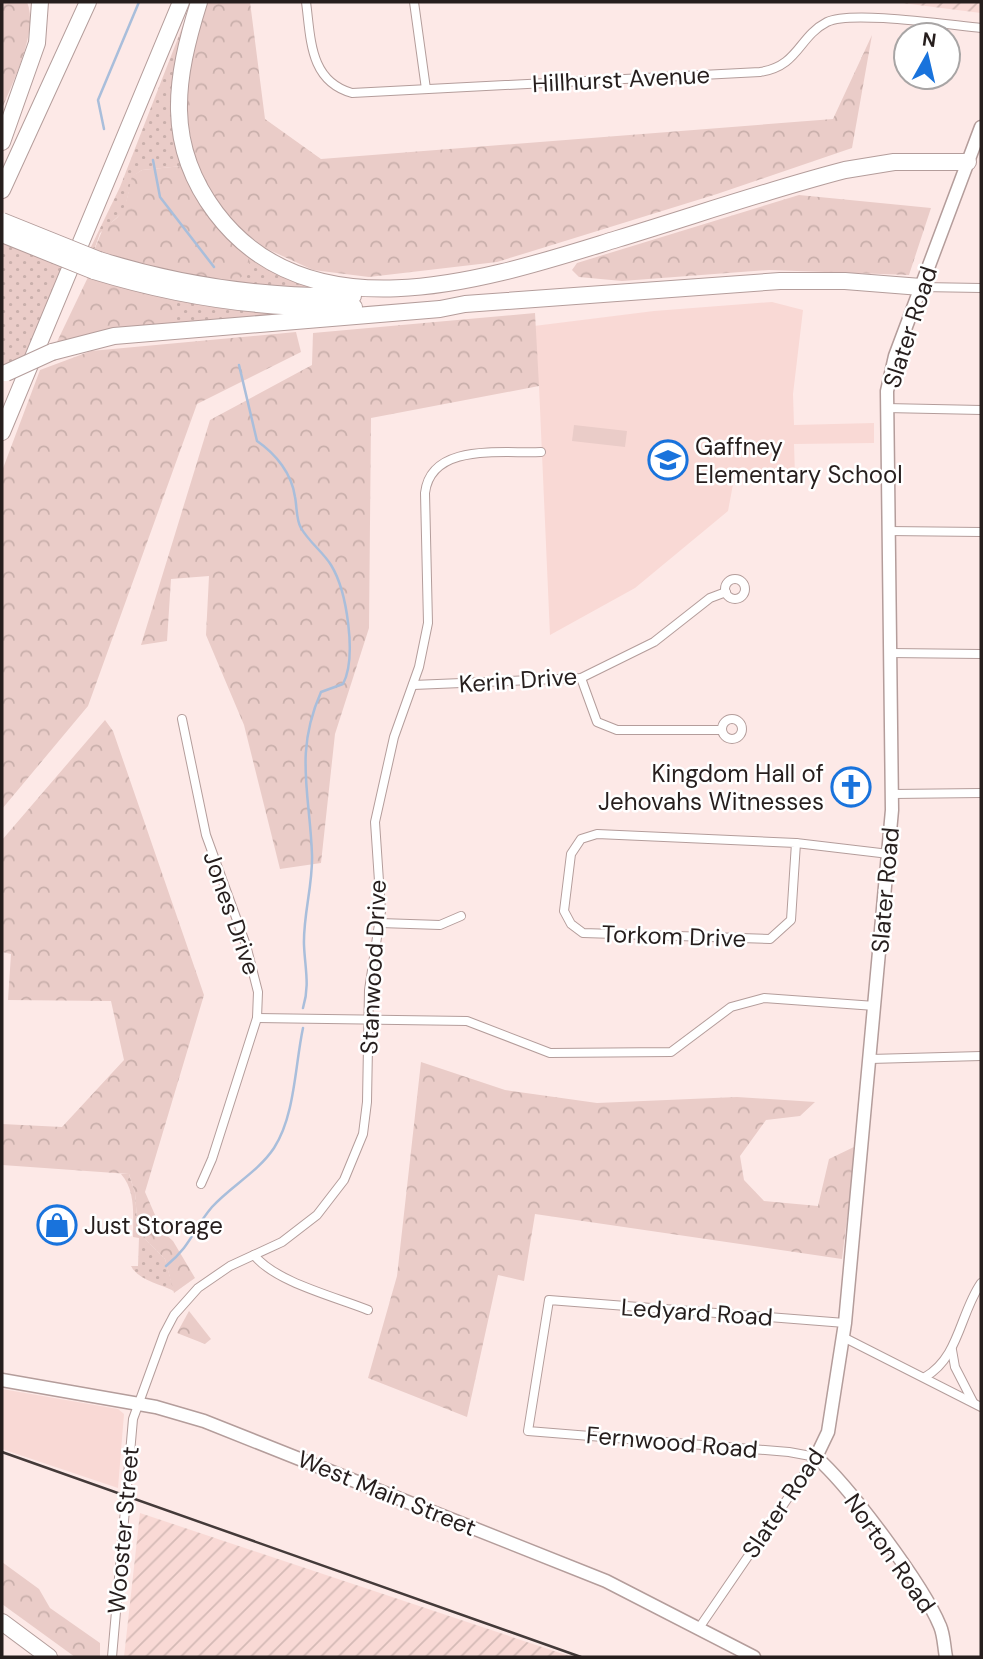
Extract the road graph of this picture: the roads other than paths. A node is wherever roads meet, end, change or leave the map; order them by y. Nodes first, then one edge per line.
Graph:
1 (40, 2) edge
2 (88, 2) edge
3 (181, 2) edge
4 (199, 2) edge
5 (306, 2) edge
6 (414, 2) edge
7 (981, 28) edge
8 (426, 89) junction
9 (981, 127) edge
10 (2, 142) edge
11 (975, 162) edge
12 (2, 190) edge
13 (2, 220) edge
14 (2, 234) edge
15 (97, 266) junction
16 (921, 287) junction
17 (981, 288) edge
18 (407, 289) junction
19 (465, 304) junction
20 (4, 374) edge
21 (886, 408) junction
22 (981, 410) edge
23 (2, 432) edge
24 (541, 452) dead end
25 (888, 531) junction
26 (981, 532) edge
27 (726, 592) dead end
28 (890, 653) junction
29 (981, 654) edge
30 (582, 678) junction
31 (413, 685) junction
32 (182, 719) dead end
33 (722, 730) dead end
34 (892, 793) junction
35 (981, 793) edge
36 (796, 844) junction
37 (889, 854) junction
38 (461, 916) dead end
39 (380, 923) junction
40 (875, 1006) junction
41 (257, 1018) junction
42 (368, 1019) junction
43 (981, 1056) edge
44 (870, 1059) junction
45 (201, 1184) dead end
46 (254, 1255) junction
47 (981, 1283) edge
48 (368, 1310) dead end
49 (844, 1330) junction
50 (952, 1350) junction
51 (925, 1377) junction
52 (2, 1380) edge
53 (137, 1404) junction
54 (977, 1404) edge
55 (527, 1431) joint
56 (816, 1457) junction
57 (2, 1622) edge
58 (699, 1628) junction
59 (2, 1631) edge
60 (47, 1657) edge
61 (112, 1657) edge
62 (754, 1657) edge
63 (946, 1657) edge

1 - 10 highway
2 - 12 highway
3 - 23 highway
4 - 18 highway
5 - 8 street, Hillhurst Avenue
6 - 8 street
7 - 8 street, Hillhurst Avenue
9 - 11 main road, Slater Road
11 - 16 main road, Slater Road
11 - 18 highway
13 - 15 highway, bridge
14 - 15 highway, bridge
15 - 18 highway
15 - 19 highway
16 - 17 street
16 - 19 highway
16 - 21 main road, Slater Road
19 - 20 highway, bridge
21 - 22 street
21 - 25 main road, Slater Road
24 - 31 street, Stanwood Drive
25 - 26 street
25 - 28 main road, Slater Road
27 - 30 street, Kerin Drive
28 - 29 street
28 - 34 main road, Slater Road
30 - 31 street, Kerin Drive
30 - 33 street
31 - 39 street, Stanwood Drive
32 - 41 street, Jones Drive
34 - 35 street
34 - 37 main road, Slater Road
36 - 36 street, Torkom Drive
36 - 37 street, Torkom Drive
37 - 40 main road, Slater Road
38 - 39 street
39 - 42 street, Stanwood Drive
40 - 42 street
40 - 44 main road, Slater Road
41 - 42 street
41 - 45 street, Jones Drive
42 - 46 street, Stanwood Drive
43 - 44 street
44 - 49 main road, Slater Road
46 - 48 street
46 - 53 street, Stanwood Drive
47 - 50 street
49 - 51 street
49 - 55 street, Ledyard Road
49 - 56 main road, Slater Road
50 - 51 street
50 - 54 street
51 - 54 street
52 - 53 main road, West Main Street
53 - 58 main road, West Main Street
53 - 61 street, Wooster Street
55 - 56 street, Fernwood Road
56 - 58 street, Slater Road
56 - 63 main road, Norton Road
57 - 60 highway
58 - 62 main road, West Main Street
59 - 60 highway

